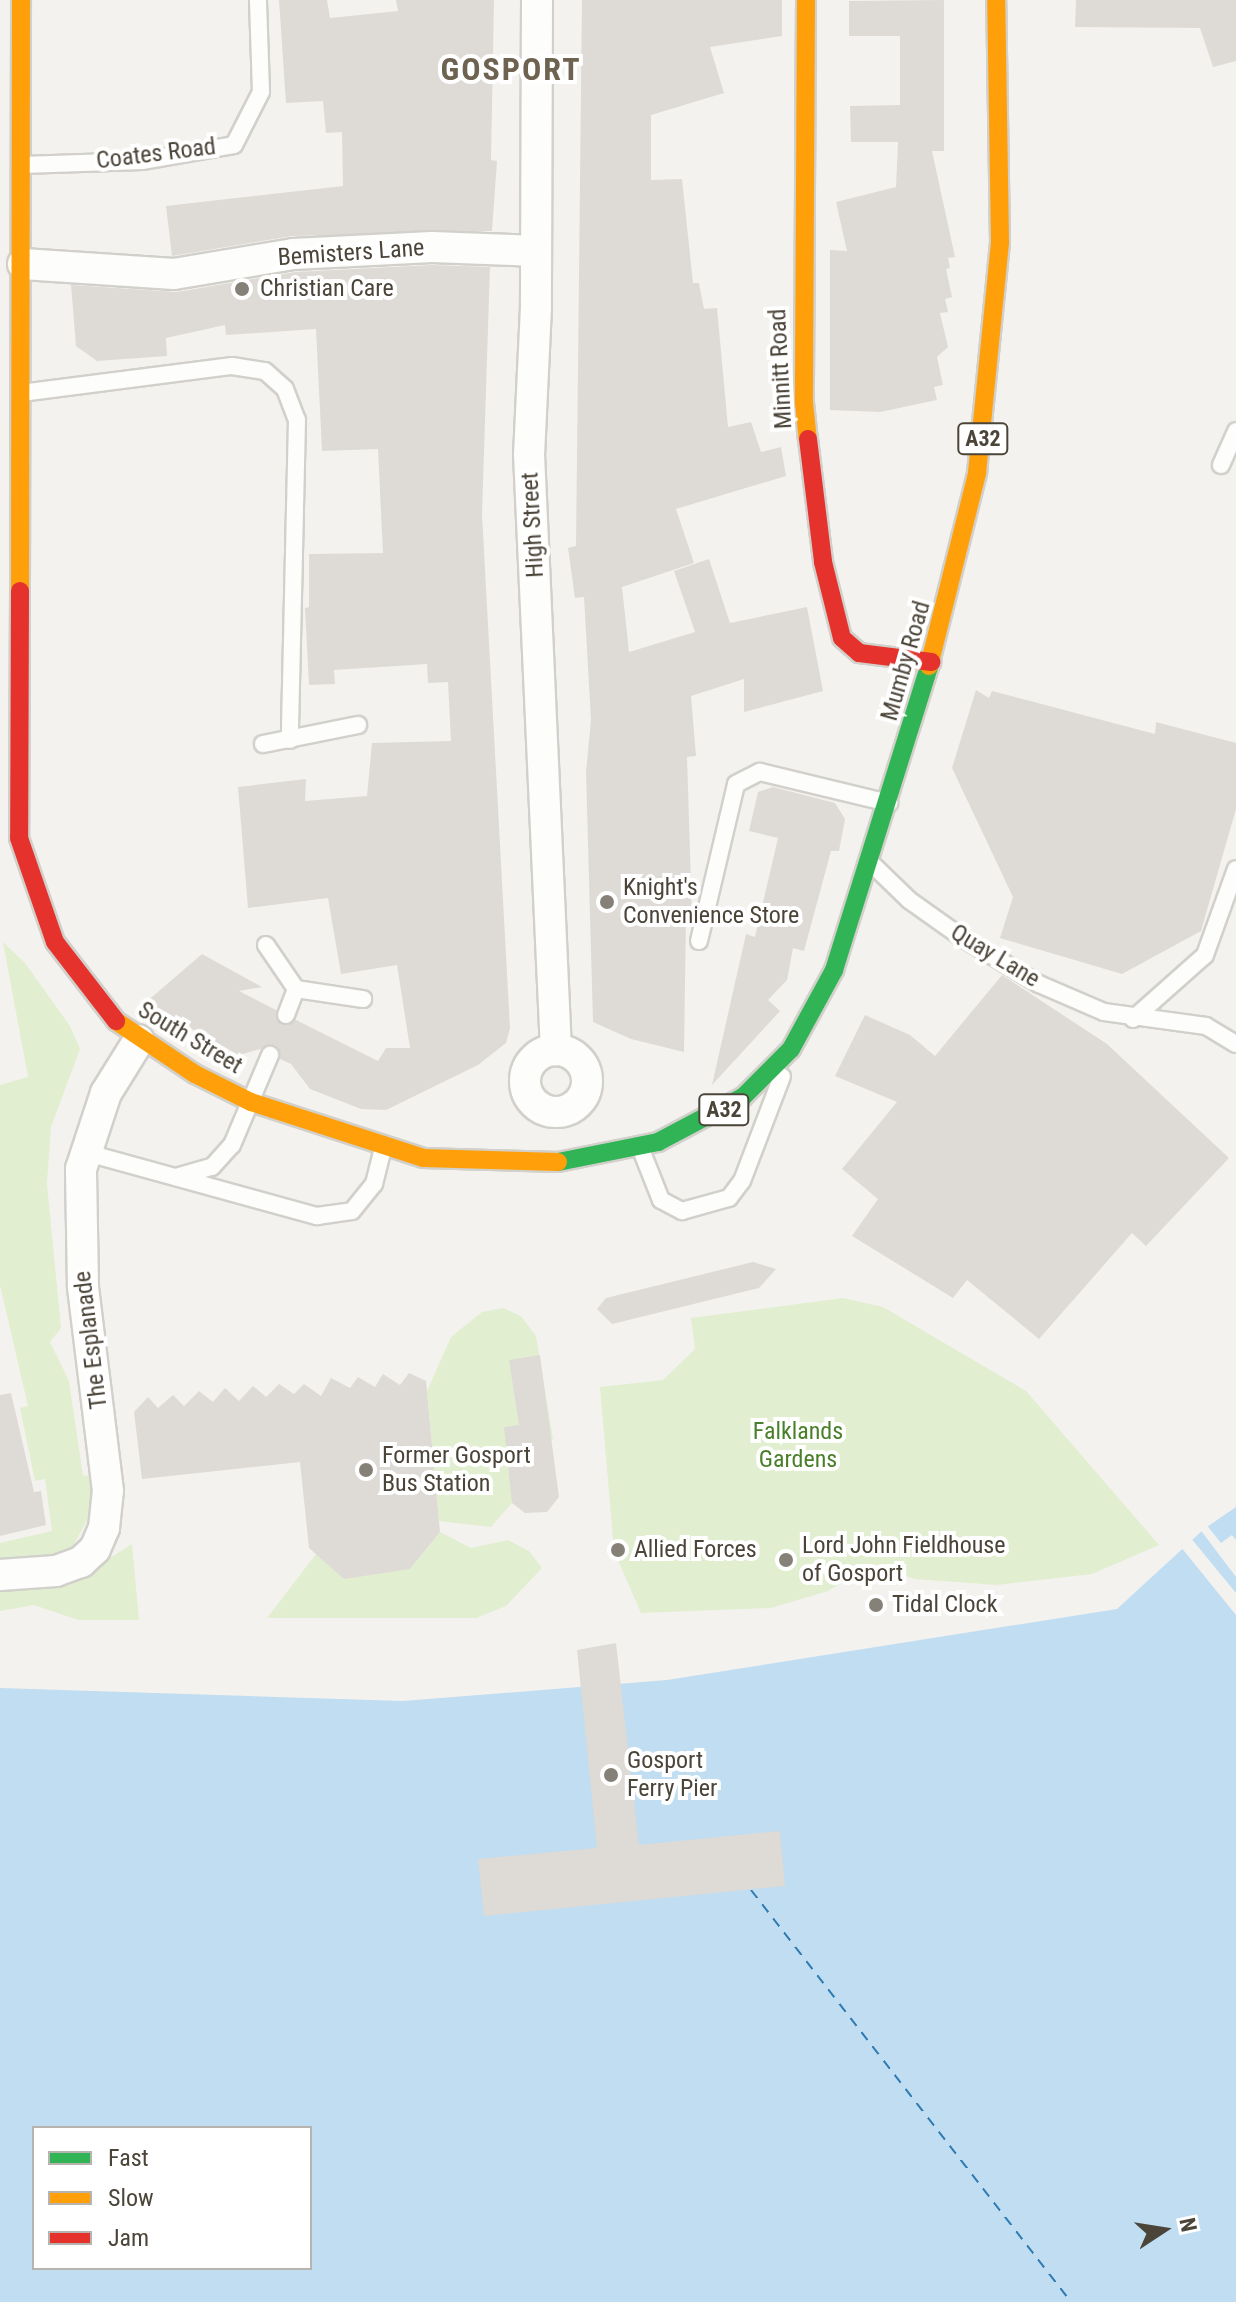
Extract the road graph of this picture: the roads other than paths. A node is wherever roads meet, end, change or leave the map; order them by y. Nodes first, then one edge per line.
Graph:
1 (21, 0) edge
2 (258, 0) edge
3 (537, 0) edge
4 (806, 0) edge
5 (996, 0) edge
6 (22, 165) junction
7 (536, 251) junction
8 (12, 264) edge
9 (19, 393) junction
10 (1236, 431) edge
11 (1221, 465) dead end
12 (9, 500) edge
13 (931, 662) junction
14 (358, 725) dead end
15 (290, 740) junction
16 (263, 744) dead end
17 (890, 803) junction
18 (872, 864) junction
19 (1236, 869) edge
20 (699, 941) dead end
21 (266, 945) dead end
22 (296, 989) junction
23 (363, 999) dead end
24 (286, 1015) dead end
25 (1133, 1019) junction
26 (139, 1040) junction
27 (1236, 1044) edge
28 (791, 1049) junction
29 (556, 1050) junction
30 (270, 1055) dead end
31 (251, 1102) junction
32 (557, 1113) junction
33 (383, 1146) junction
34 (640, 1147) junction
35 (84, 1152) junction
36 (558, 1162) junction
37 (175, 1177) junction
38 (0, 1575) edge

1 - 6 main road, South Street
2 - 6 lane, Coates Road
3 - 7 street, High Street
4 - 13 main road, Minnitt Road
5 - 13 main road, Mumby Road / A32
6 - 8 main road, South Street
7 - 8 street, Bemisters Lane
7 - 29 street, High Street
8 - 9 main road, South Street
9 - 12 main road, South Street
9 - 15 lane
10 - 11 lane
12 - 26 main road, South Street
13 - 17 main road, Mumby Road / A32
14 - 15 lane
15 - 16 lane
17 - 18 main road, Mumby Road / A32
17 - 20 lane
18 - 25 lane, Quay Lane
18 - 28 main road, Mumby Road / A32
19 - 25 lane
21 - 22 lane
22 - 23 lane
22 - 24 lane
25 - 27 lane, Quay Lane
26 - 31 main road, South Street
26 - 35 street, The Esplanade
28 - 34 main road, Mumby Road / A32
28 - 34 lane
29 - 32 street
29 - 32 street
30 - 31 lane
31 - 33 main road, South Street
31 - 37 lane
32 - 36 street
33 - 36 main road, South Street
33 - 37 lane
34 - 36 main road, Mumby Road / A32
35 - 37 lane
35 - 38 street, The Esplanade

